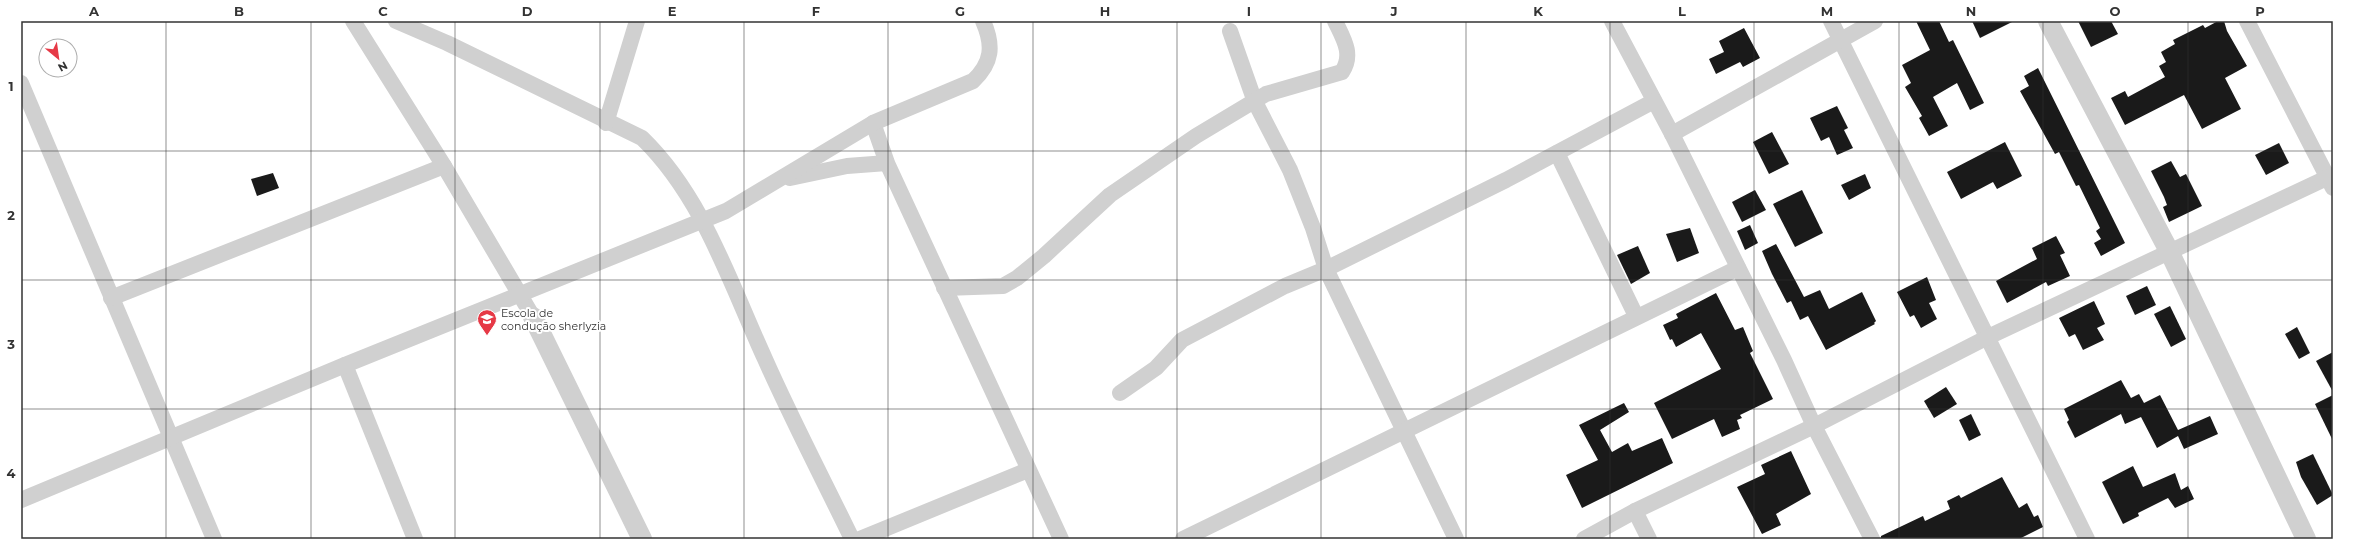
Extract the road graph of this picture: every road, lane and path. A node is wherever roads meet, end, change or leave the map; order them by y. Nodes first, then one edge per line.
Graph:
1 (353, 21) edge
2 (396, 21) edge
3 (637, 21) edge
4 (983, 21) edge
5 (1335, 21) edge
6 (1612, 21) edge
7 (1831, 21) edge
8 (1875, 21) edge
9 (2048, 21) edge
10 (2247, 21) edge
11 (1230, 31) dead end
12 (1840, 40) junction
13 (21, 83) edge
14 (1654, 101) junction
15 (1255, 102) junction
16 (606, 123) junction
17 (873, 123) junction
18 (1672, 134) junction
19 (1557, 153) junction
20 (887, 163) junction
21 (444, 166) junction
22 (780, 180) junction
23 (2331, 180) edge
24 (702, 220) junction
25 (2169, 251) junction
26 (1738, 268) junction
27 (1326, 269) junction
28 (944, 288) junction
29 (521, 295) junction
30 (111, 298) junction
31 (1636, 316) junction
32 (533, 317) joint
33 (1986, 338) junction
34 (345, 365) junction
35 (1120, 393) dead end
36 (1814, 426) junction
37 (1404, 432) junction
38 (170, 438) junction
39 (1028, 470) junction
40 (21, 500) edge
41 (1635, 511) junction
42 (214, 539) edge
43 (416, 539) edge
44 (642, 539) edge
45 (852, 539) edge
46 (860, 539) edge
47 (1061, 539) edge
48 (1184, 539) edge
49 (1456, 539) edge
50 (1584, 539) edge
51 (1649, 539) edge
52 (1872, 539) edge
53 (2087, 539) edge
54 (2306, 539) edge

1 - 21 street
2 - 16 street
3 - 16 street
4 - 17 street
5 - 15 street
6 - 14 street
7 - 12 street
8 - 12 street
9 - 25 street
10 - 23 street
11 - 15 street
12 - 18 street
12 - 33 street
13 - 30 street
14 - 18 street
14 - 19 street
15 - 27 street
15 - 28 street
16 - 24 street
17 - 20 street
17 - 22 street
18 - 26 street
19 - 27 street
19 - 31 street
20 - 22 street
20 - 28 street
21 - 29 street
21 - 30 street
22 - 24 street
23 - 25 street
24 - 29 street
24 - 45 street
25 - 33 street
25 - 54 street
26 - 31 street
26 - 36 street
27 - 35 street
27 - 37 street
28 - 39 street
29 - 32 street
29 - 34 street
30 - 38 street
31 - 37 street
32 - 44 street
33 - 36 street
33 - 53 street
34 - 38 street
34 - 43 street
36 - 41 street
36 - 52 street
37 - 48 street
37 - 49 street
38 - 40 street
38 - 42 street
39 - 46 street
39 - 47 street
41 - 50 street
41 - 51 street

